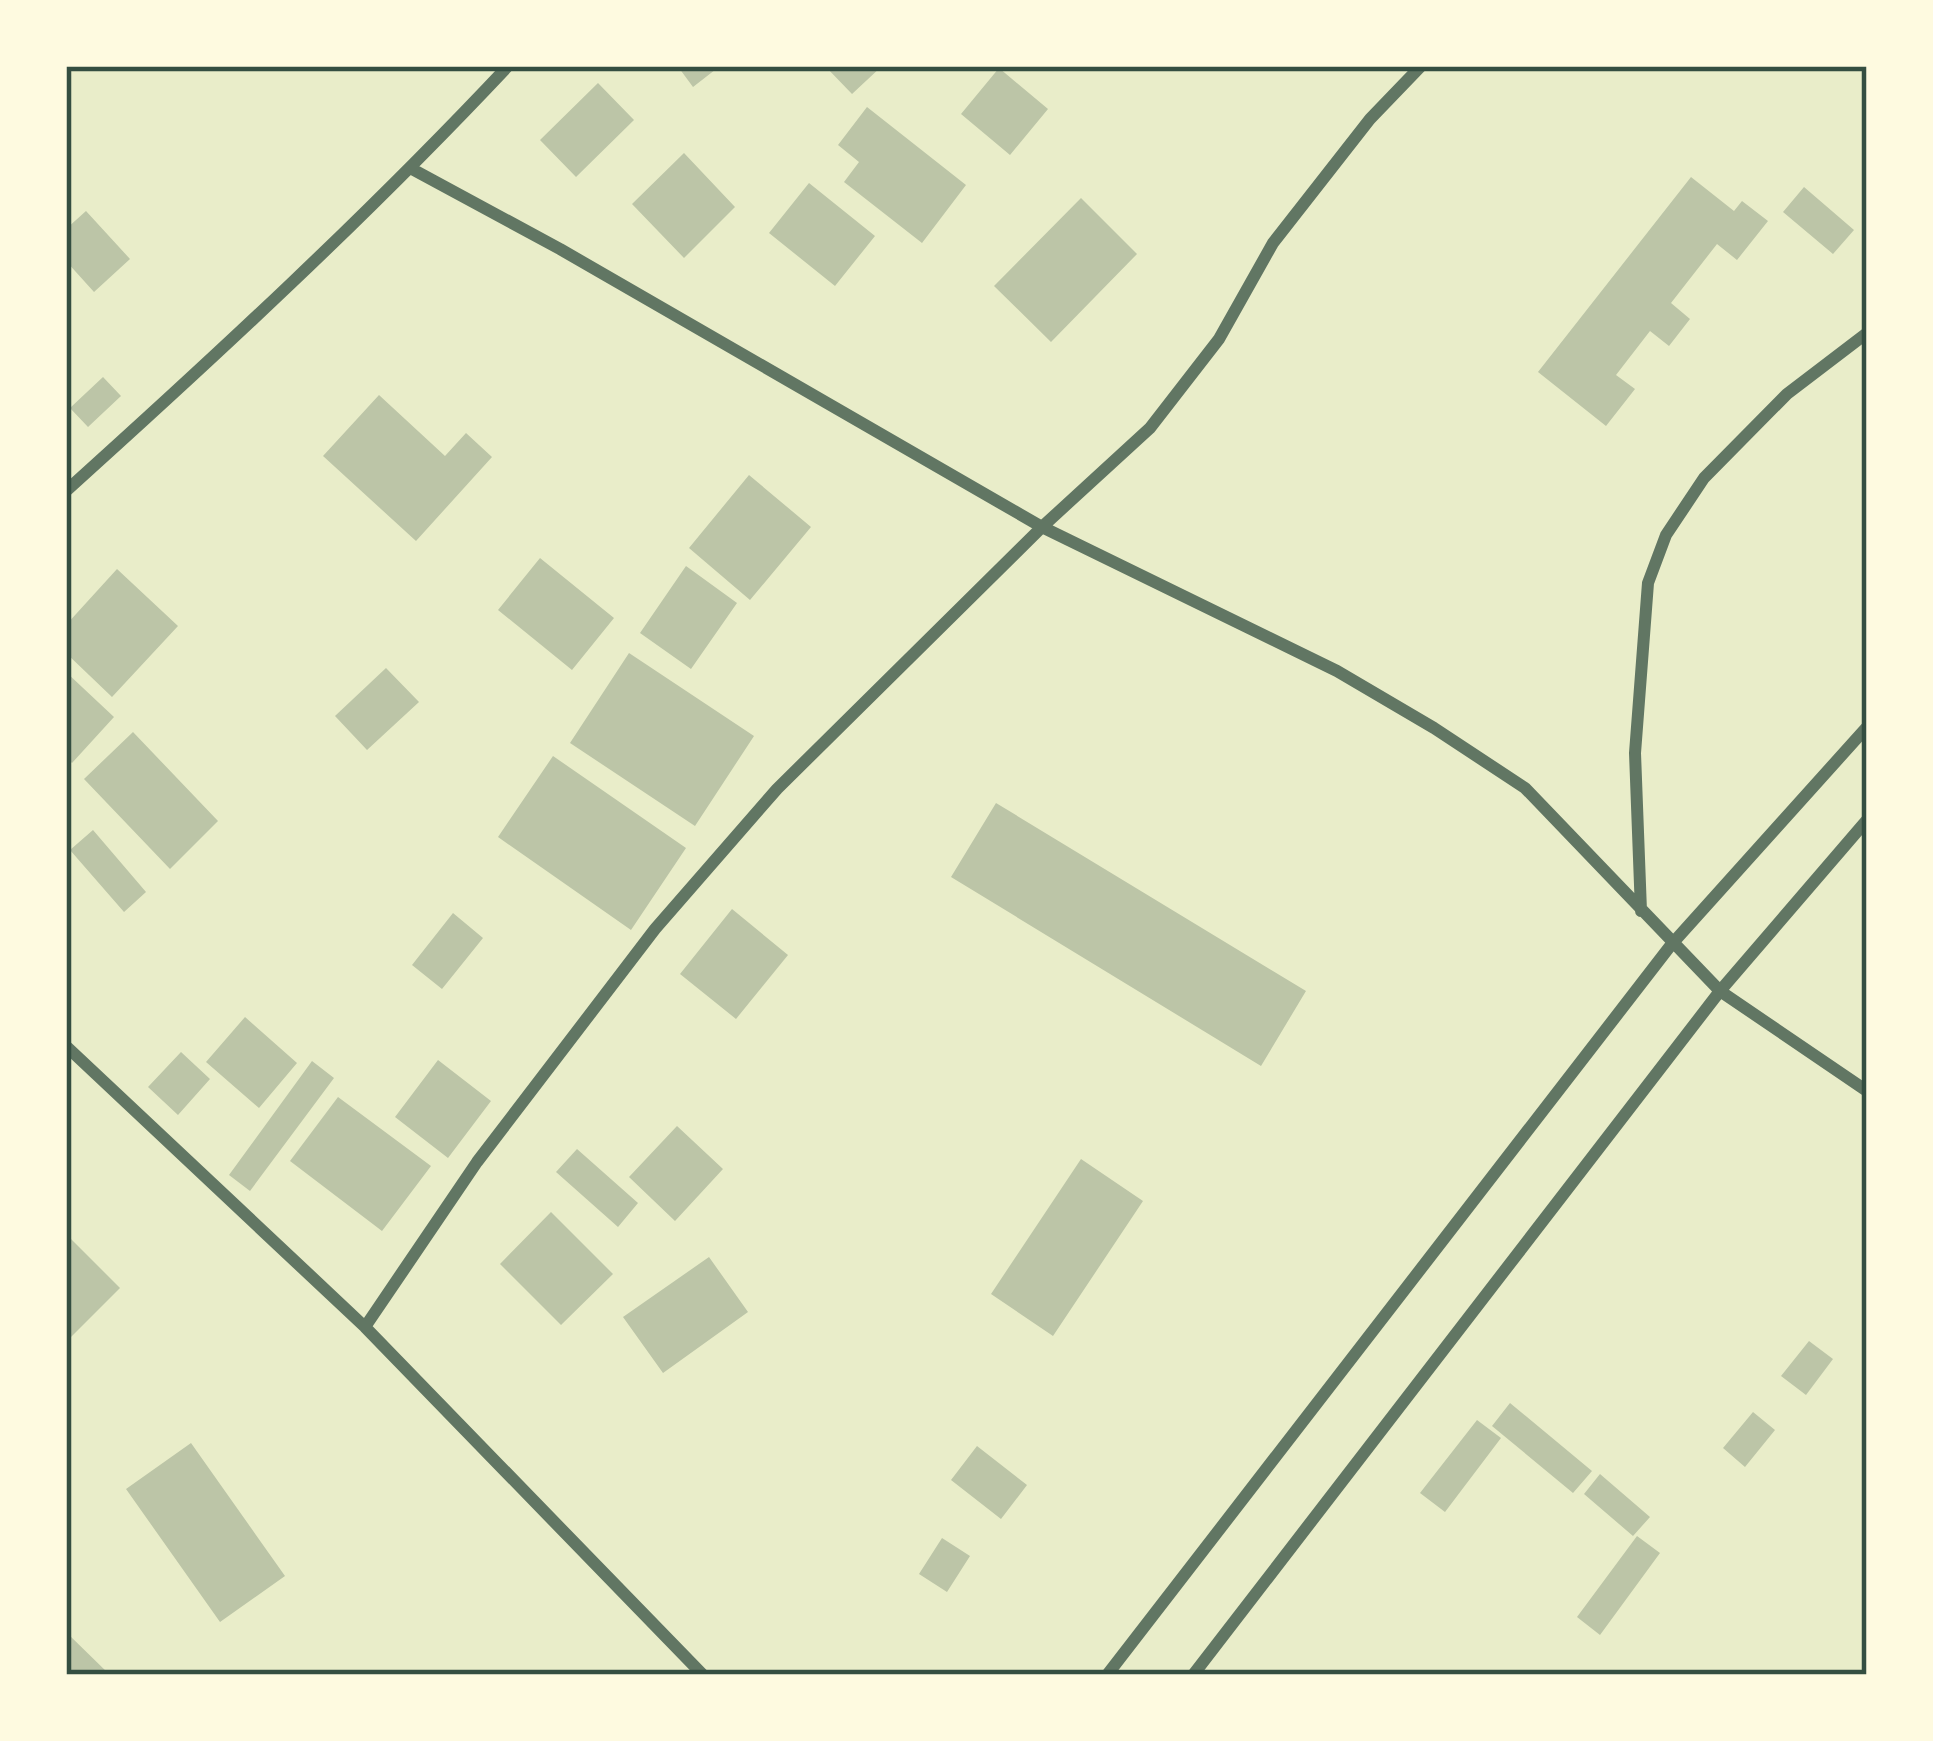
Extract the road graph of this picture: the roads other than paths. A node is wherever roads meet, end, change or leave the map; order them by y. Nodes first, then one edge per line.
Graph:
1 (508, 66) edge
2 (1420, 66) edge
3 (412, 169) junction
4 (1867, 333) edge
5 (66, 491) edge
6 (1042, 527) junction
7 (1867, 727) edge
8 (1867, 820) edge
9 (1641, 911) junction
10 (1671, 945) junction
11 (1720, 992) junction
12 (66, 1046) edge
13 (1867, 1091) edge
14 (365, 1327) junction
15 (704, 1675) edge
16 (1107, 1675) edge
17 (1192, 1675) edge

1 - 3 street
2 - 6 street
3 - 5 street
3 - 6 street
4 - 9 street
6 - 9 street
6 - 14 street
7 - 10 street
8 - 11 street
9 - 10 street
10 - 11 street
10 - 16 street
11 - 13 street
11 - 17 street
12 - 14 street
14 - 15 street

